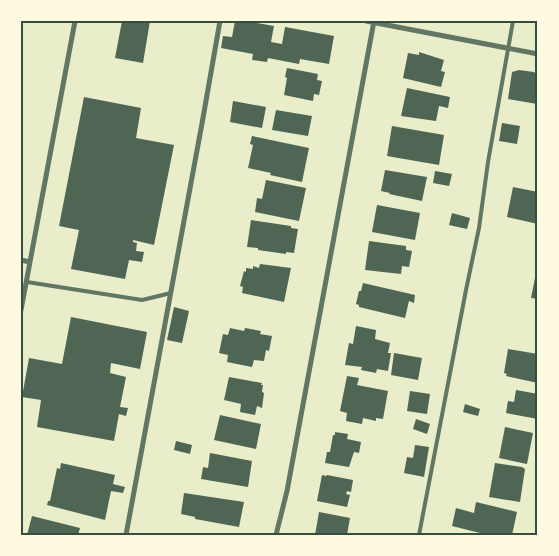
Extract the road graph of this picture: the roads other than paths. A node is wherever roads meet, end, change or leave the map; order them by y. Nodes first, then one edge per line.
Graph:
1 (75, 21) edge
2 (220, 21) edge
3 (366, 21) edge
4 (513, 21) edge
5 (374, 22) edge
6 (508, 48) junction
7 (538, 54) edge
8 (21, 260) edge
9 (30, 262) junction
10 (27, 282) junction
11 (171, 293) junction
12 (21, 310) edge
13 (126, 535) edge
14 (276, 535) edge
15 (419, 535) edge

1 - 9 street
2 - 11 street
3 - 5 street
4 - 6 lane
5 - 6 street
5 - 14 street
6 - 7 street
6 - 15 lane
8 - 9 street
9 - 10 street
10 - 11 lane
10 - 12 street
11 - 13 street

